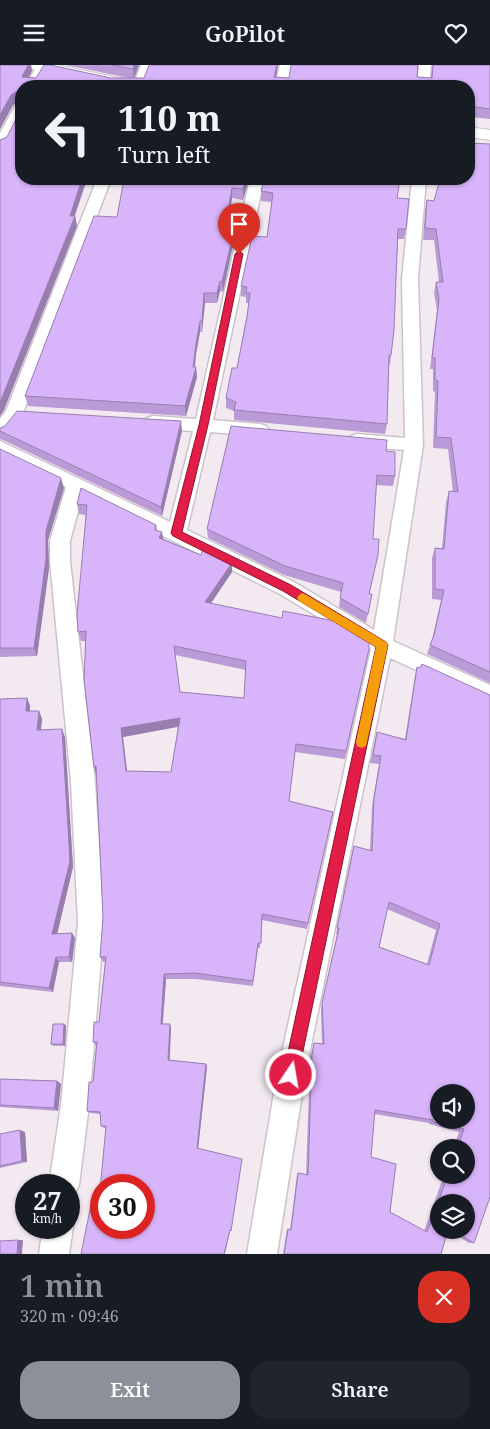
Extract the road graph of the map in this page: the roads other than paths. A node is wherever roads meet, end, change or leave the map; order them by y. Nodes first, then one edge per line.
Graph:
1 (40, 65) edge
2 (146, 65) edge
3 (286, 65) edge
4 (425, 65) edge
5 (34, 80) edge
6 (107, 80) edge
7 (142, 80) edge
8 (282, 80) edge
9 (424, 80) edge
10 (15, 117) edge
11 (475, 133) edge
12 (490, 135) edge
13 (0, 146) edge
14 (102, 185) edge
15 (255, 185) edge
16 (418, 185) edge
17 (14, 413) junction
18 (34, 414) edge
19 (134, 421) edge
20 (204, 425) junction
21 (0, 431) edge
22 (280, 432) edge
23 (337, 438) edge
24 (414, 445) junction
25 (0, 447) edge
26 (76, 485) junction
27 (176, 533) junction
28 (382, 645) junction
29 (490, 695) edge
30 (66, 1174) edge
31 (56, 1239) edge
32 (54, 1254) edge
33 (262, 1254) edge

1 - 5 street
1 - 6 highway
2 - 7 street
3 - 8 street
4 - 9 street
10 - 13 street
11 - 12 highway
14 - 17 street
15 - 20 street
16 - 24 street
17 - 18 street
17 - 21 street
19 - 20 street
20 - 22 street
20 - 27 street
23 - 24 street
24 - 28 street
25 - 26 street
26 - 27 street
26 - 30 street
27 - 28 street
28 - 29 street
28 - 33 street
31 - 32 street

